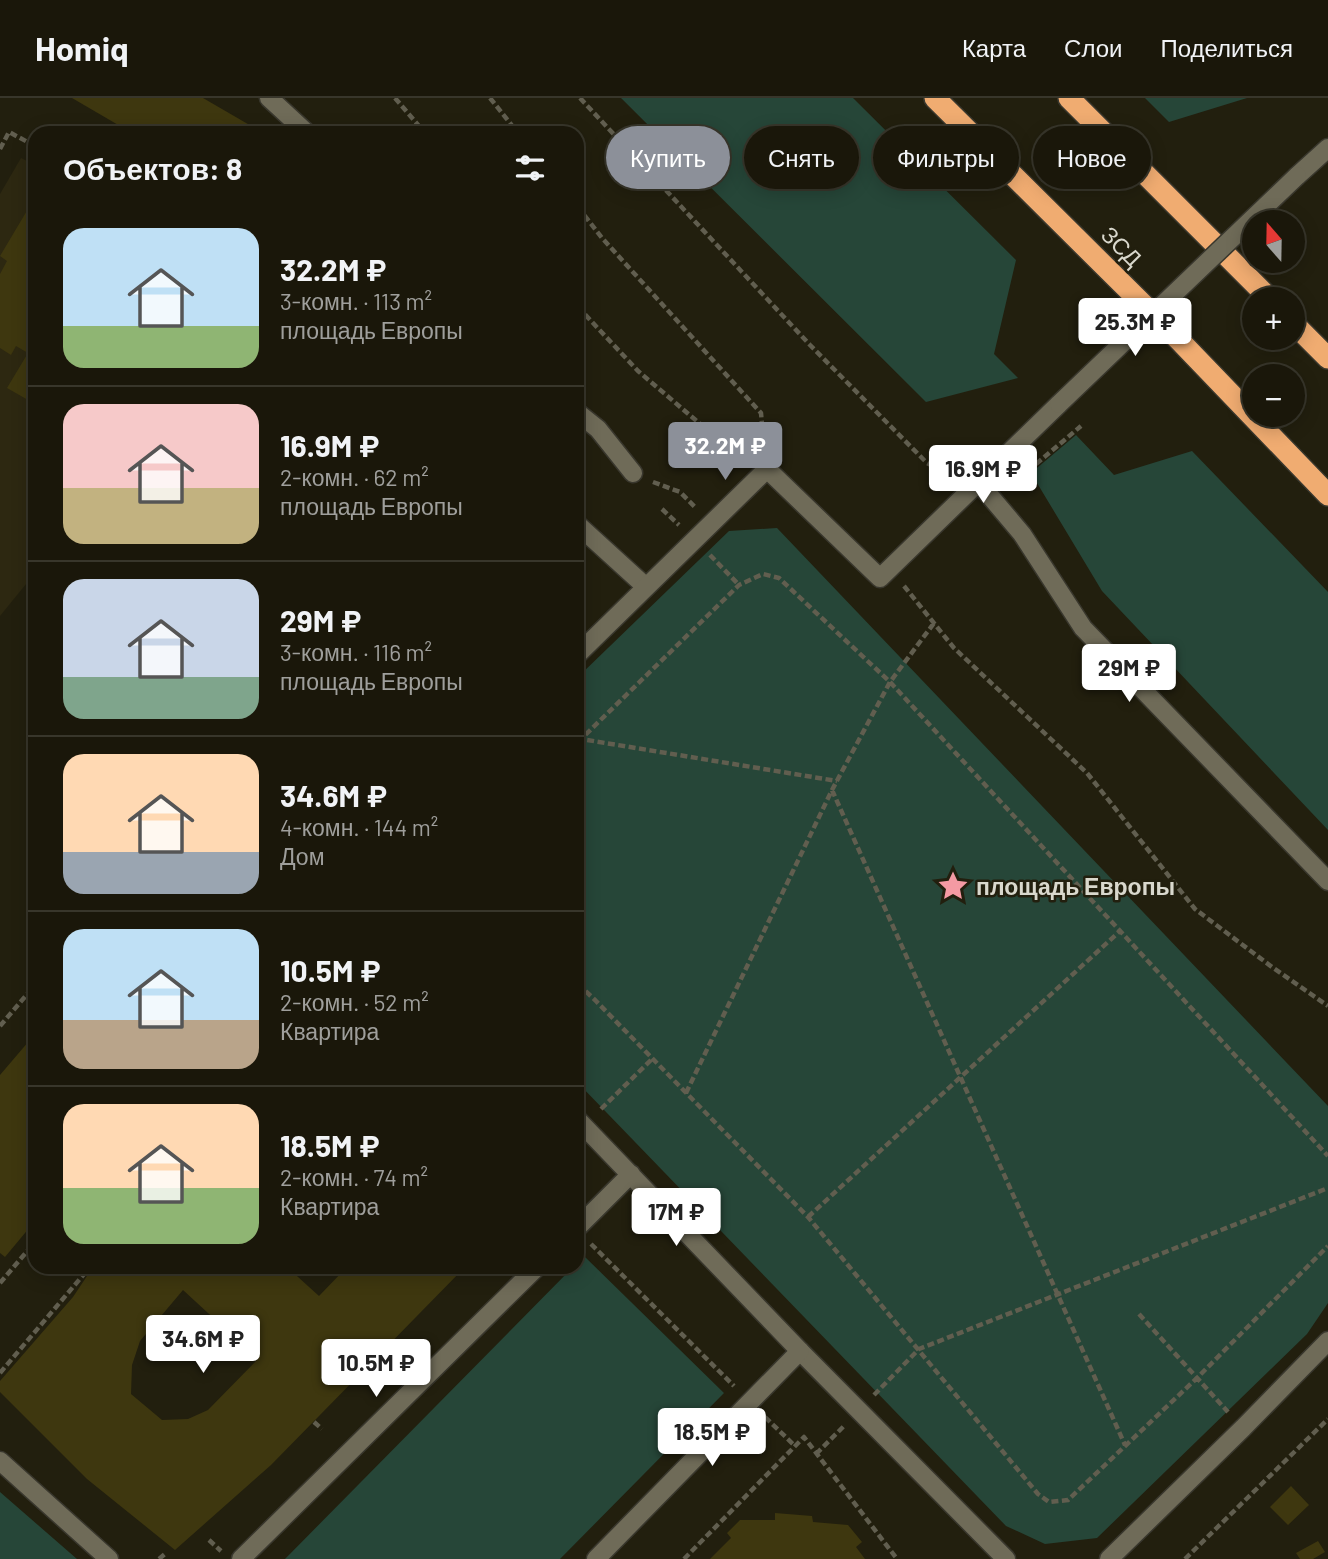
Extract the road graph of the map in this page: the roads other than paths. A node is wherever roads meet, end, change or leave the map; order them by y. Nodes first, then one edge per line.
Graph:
1 (269, 98) edge
2 (936, 98) edge
3 (1069, 98) edge
4 (299, 126) edge
5 (1328, 148) edge
6 (1258, 287) edge
7 (1305, 335) edge
8 (1328, 358) edge
9 (584, 418) edge
10 (633, 473) road end
11 (978, 483) junction
12 (1328, 495) edge
13 (584, 530) edge
14 (645, 586) junction
15 (584, 648) edge
16 (1328, 881) edge
17 (584, 1127) edge
18 (631, 1174) junction
19 (584, 1232) edge
20 (530, 1274) edge
21 (1328, 1341) edge
22 (800, 1351) junction
23 (0, 1461) edge
24 (109, 1559) edge
25 (241, 1559) edge
26 (596, 1559) edge
27 (1006, 1559) edge
28 (1109, 1559) edge

1 - 4 street
2 - 12 highway, ЗСД
3 - 6 highway
5 - 11 street, bridge
7 - 8 highway
9 - 10 street
11 - 14 street
11 - 16 street
13 - 14 street
14 - 15 street
17 - 18 street
18 - 19 street
18 - 22 street
20 - 25 street
21 - 28 street
22 - 26 street
22 - 27 street
23 - 24 street

